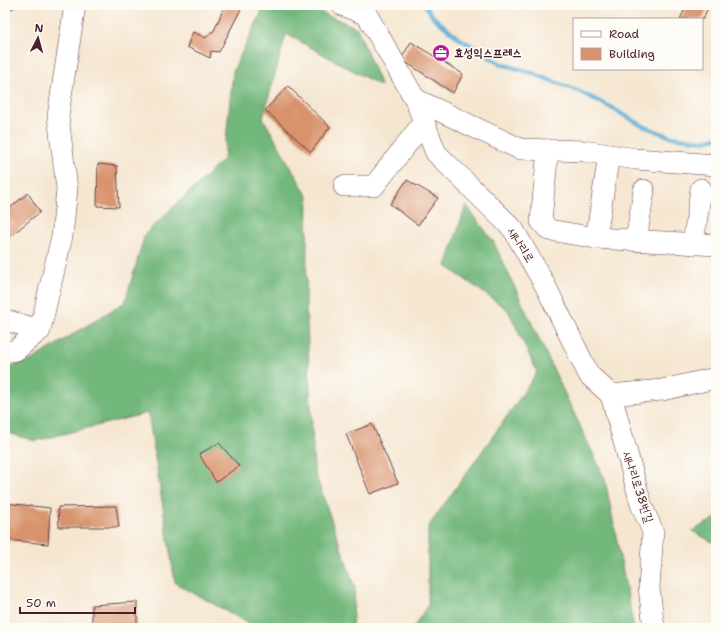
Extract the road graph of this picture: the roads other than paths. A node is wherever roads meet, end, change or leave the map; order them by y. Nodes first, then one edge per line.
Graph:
1 (75, 5) edge
2 (342, 5) edge
3 (415, 99) junction
4 (424, 122) junction
5 (548, 150) junction
6 (609, 155) junction
7 (716, 165) edge
8 (344, 186) dead end
9 (701, 189) dead end
10 (644, 190) dead end
11 (596, 238) junction
12 (636, 241) junction
13 (693, 244) junction
14 (716, 245) edge
15 (5, 320) edge
16 (40, 330) junction
17 (5, 352) edge
18 (716, 378) edge
19 (611, 395) junction
20 (654, 628) edge

1 - 16 street
2 - 3 street, 새나리로
3 - 4 street, 새나리로
3 - 5 street
4 - 8 street
4 - 19 street, 새나리로
5 - 6 street
5 - 11 street
6 - 7 street
6 - 11 street
9 - 13 street
10 - 12 street
11 - 12 street
12 - 13 street
13 - 14 street
15 - 16 street
16 - 17 street
18 - 19 street
19 - 20 street, 새나리로38번길

